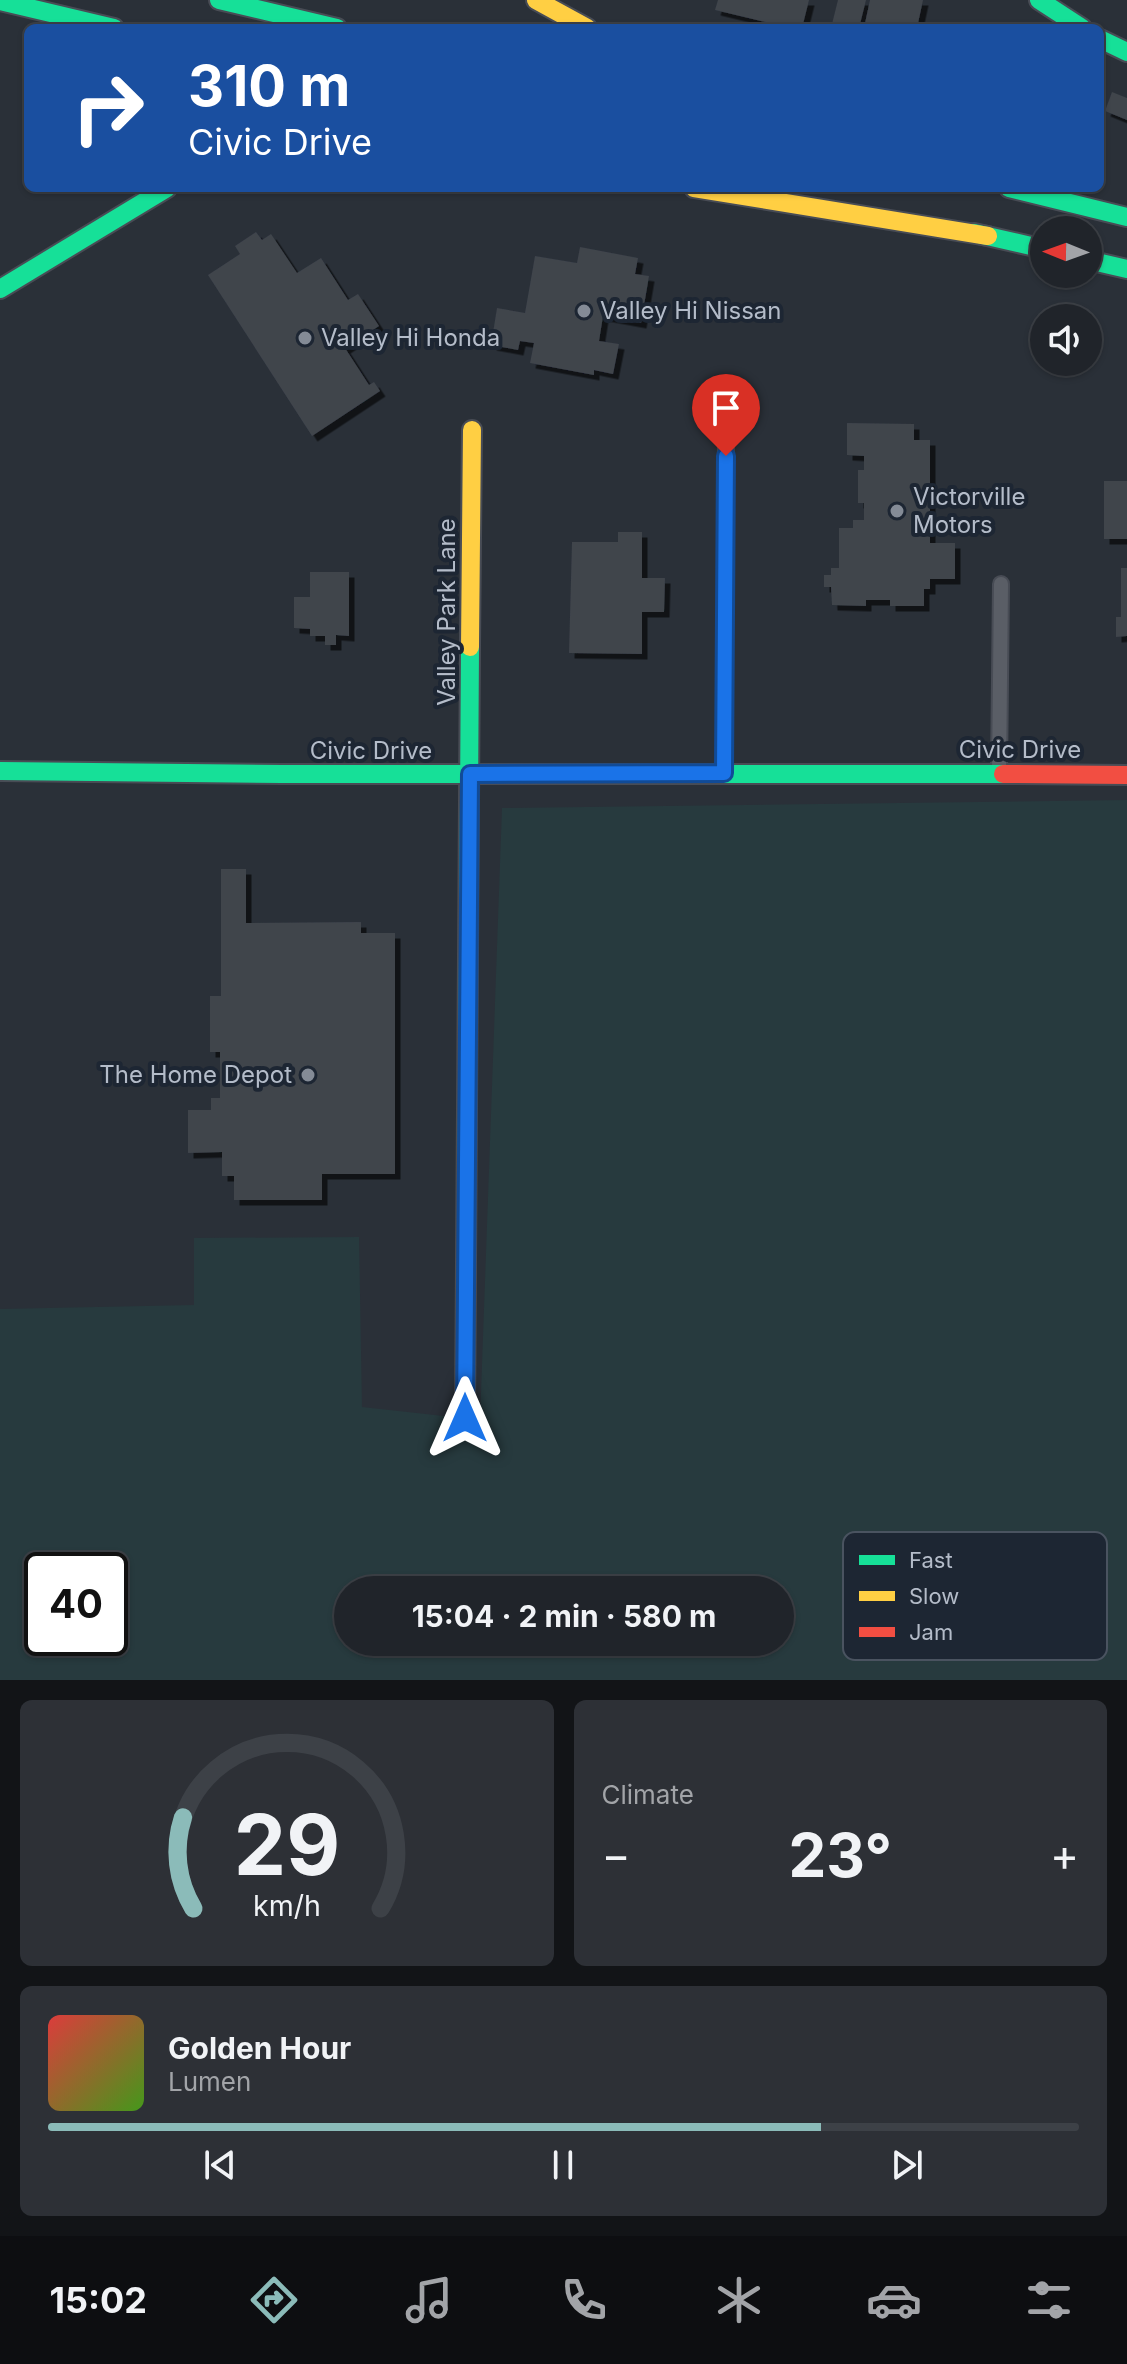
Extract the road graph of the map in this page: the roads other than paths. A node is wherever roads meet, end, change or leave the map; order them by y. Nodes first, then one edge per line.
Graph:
1 (219, 0) edge
2 (536, 0) edge
3 (1039, 0) edge
4 (0, 1) edge
5 (97, 24) edge
6 (320, 24) edge
7 (580, 24) edge
8 (1076, 24) edge
9 (1104, 41) edge
10 (1127, 52) edge
11 (160, 192) edge
12 (718, 192) edge
13 (803, 192) edge
14 (1025, 192) edge
15 (1127, 217) edge
16 (988, 236) junction
17 (1030, 246) edge
18 (1102, 263) edge
19 (1127, 269) edge
20 (0, 289) edge
21 (472, 430) dead end
22 (726, 431) dead end
23 (1001, 584) dead end
24 (0, 771) edge
25 (724, 773) junction
26 (470, 774) junction
27 (999, 774) junction
28 (1127, 775) edge
29 (465, 1418) dead end

1 - 6 main road
2 - 7 main road
3 - 8 main road
4 - 5 main road
9 - 10 main road
11 - 20 main road
12 - 16 main road
13 - 16 main road
14 - 15 main road
16 - 17 main road
18 - 19 main road
21 - 26 main road, Valley Park Lane
22 - 25 street
23 - 27 street
24 - 26 main road, Civic Drive
25 - 26 main road, Civic Drive
25 - 27 main road, Civic Drive
26 - 29 main road, Valley Park Lane
27 - 28 main road, Civic Drive

